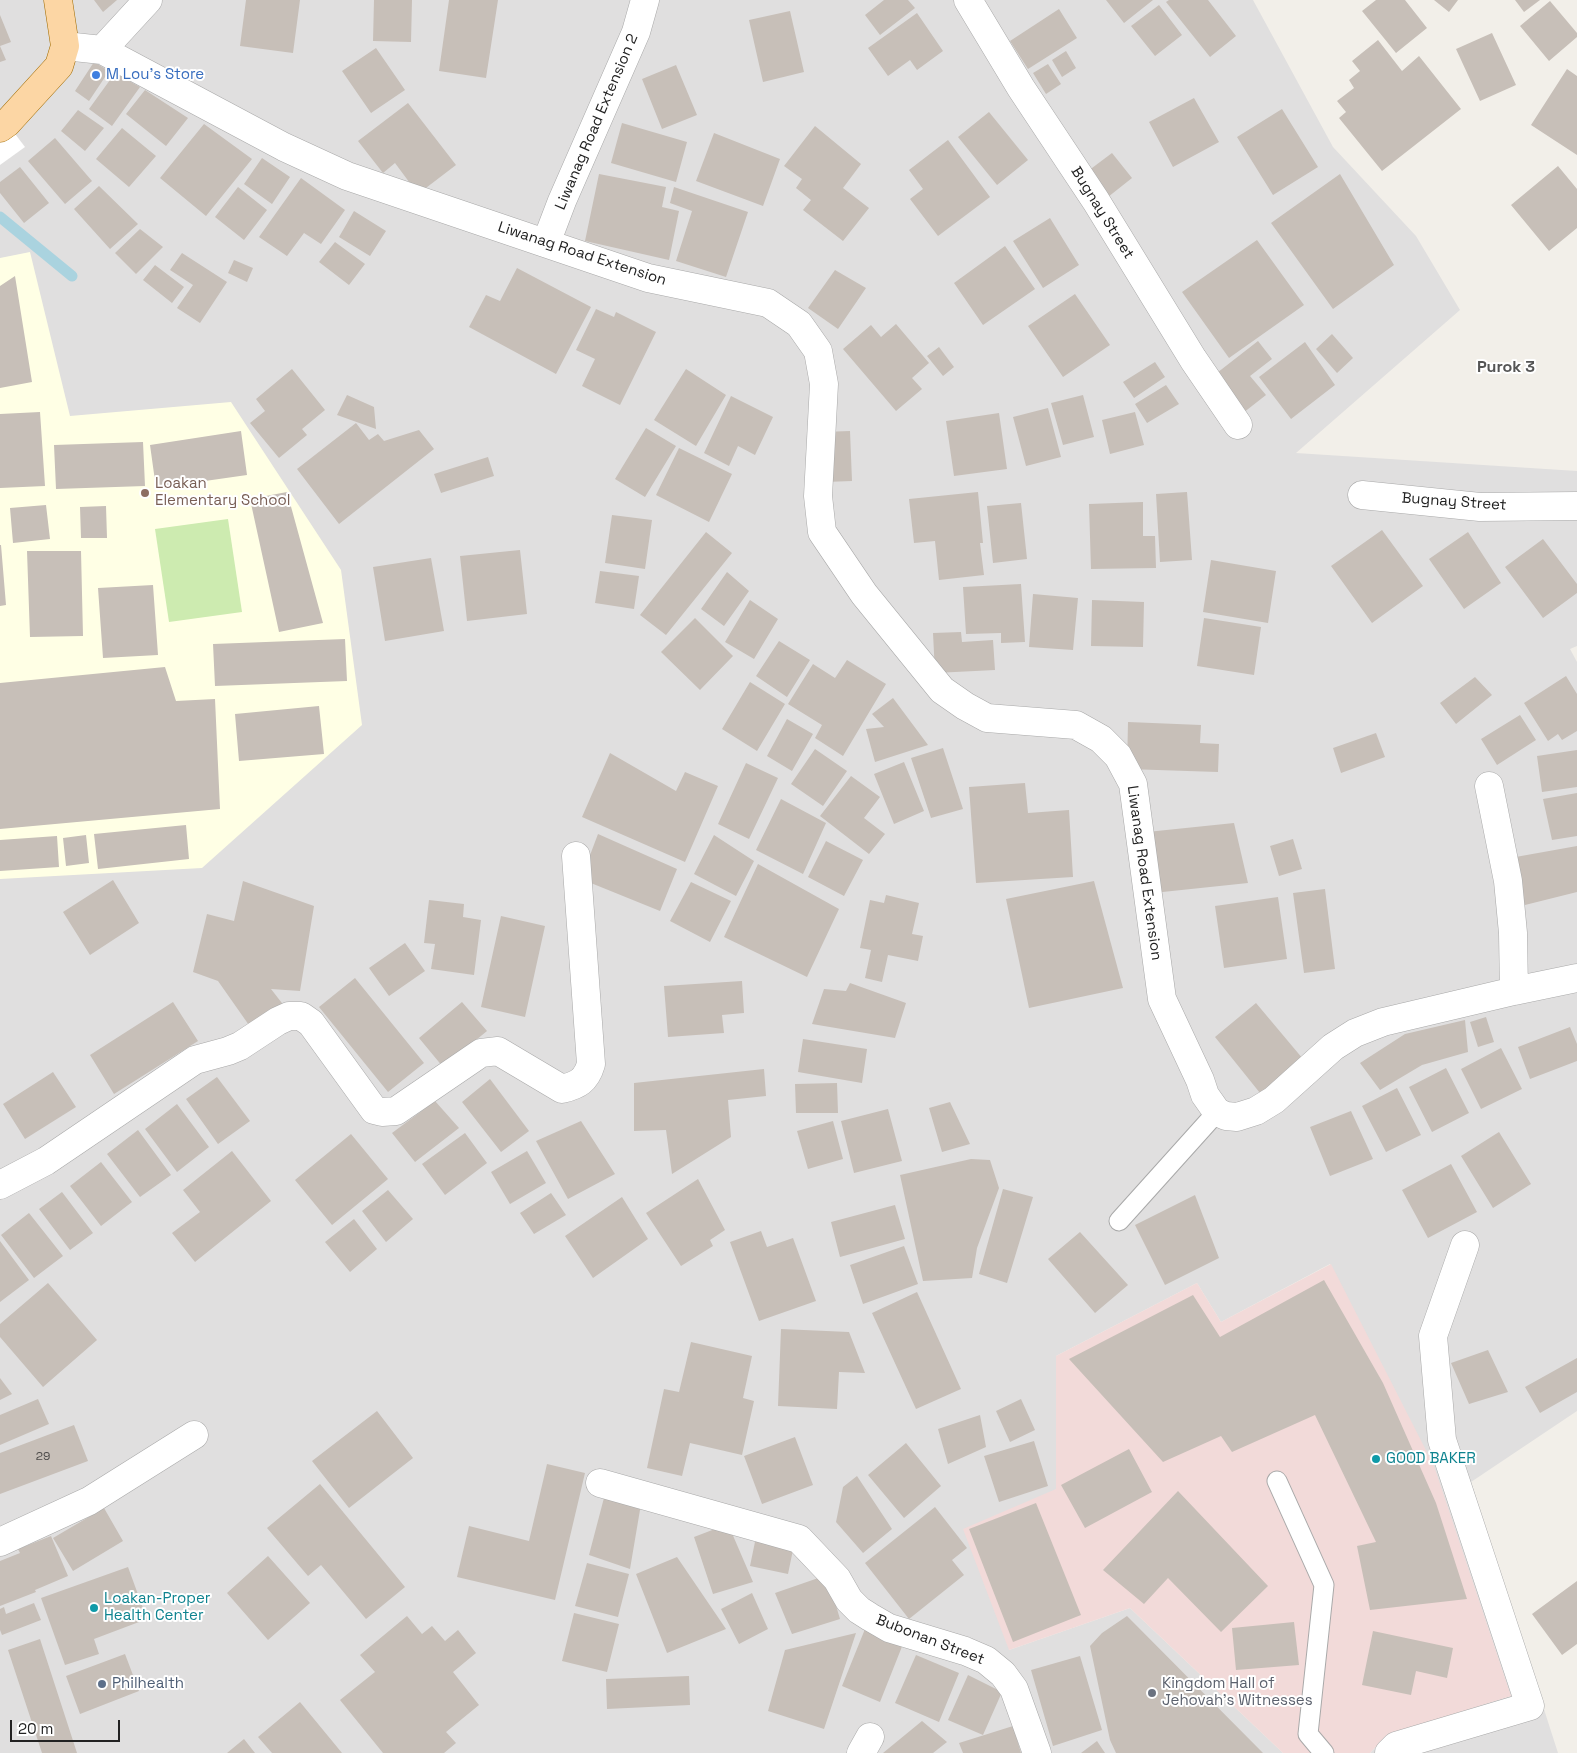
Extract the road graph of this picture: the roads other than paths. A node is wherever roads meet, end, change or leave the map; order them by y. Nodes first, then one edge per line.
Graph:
1 (58, 0) edge
2 (148, 0) edge
3 (645, 0) edge
4 (968, 0) edge
5 (65, 46) junction
6 (102, 50) junction
7 (3, 125) edge
8 (546, 243) junction
9 (1238, 425) dead end
10 (1362, 494) dead end
11 (1577, 506) edge
12 (1489, 786) dead end
13 (576, 856) dead end
14 (1577, 978) edge
15 (1514, 991) junction
16 (1217, 1112) junction
17 (0, 1185) edge
18 (1119, 1221) dead end
19 (1464, 1245) dead end
20 (194, 1435) dead end
21 (1277, 1481) dead end
22 (600, 1483) dead end
23 (0, 1542) edge
24 (1037, 1753) edge
25 (1324, 1753) edge
26 (1390, 1753) edge

1 - 5 main road
2 - 6 street
3 - 8 street, Liwanag Road Extension 2
4 - 9 street, Bugnay Street
5 - 6 street, Liwanag Road Extension
5 - 7 main road
6 - 8 street, Liwanag Road Extension
8 - 16 street, Liwanag Road Extension
10 - 11 street, Bugnay Street
12 - 15 street
13 - 17 street
14 - 15 street
15 - 16 street
16 - 18 lane
19 - 26 street
20 - 23 street
21 - 25 lane
22 - 24 street, Bubonan Street

